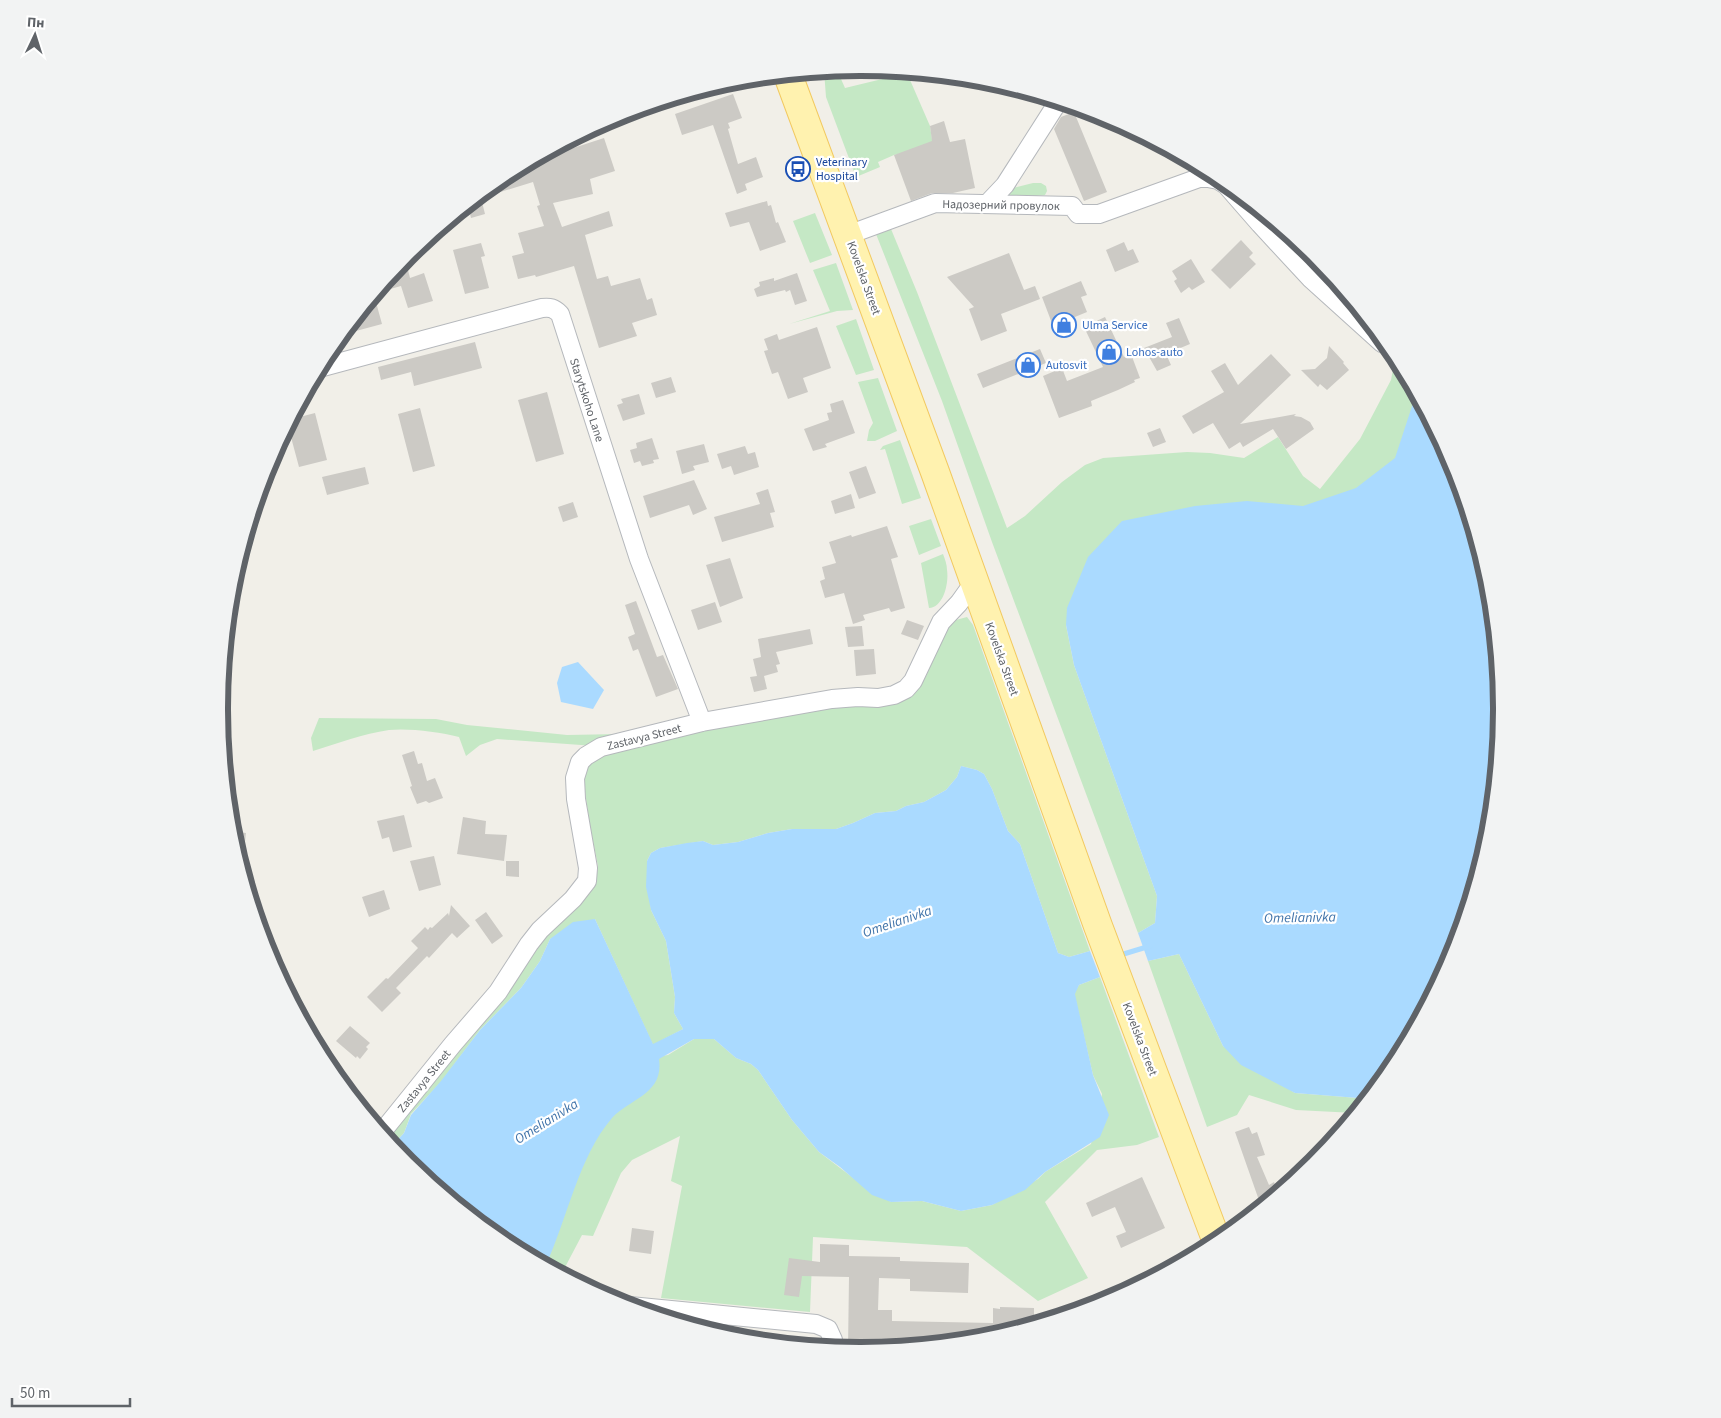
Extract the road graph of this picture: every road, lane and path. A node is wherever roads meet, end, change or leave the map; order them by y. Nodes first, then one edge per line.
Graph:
1 (790, 81) edge
2 (1055, 107) edge
3 (1204, 178) edge
4 (988, 203) junction
5 (1244, 205) edge
6 (848, 235) junction
7 (1363, 325) edge
8 (329, 365) edge
9 (974, 582) junction
10 (702, 722) junction
11 (386, 1127) edge
12 (1214, 1234) edge
13 (660, 1309) edge
14 (833, 1341) edge

1 - 6 main road, Kovelska Street
2 - 4 street
3 - 4 street, Надозерний провулок
4 - 6 street, Надозерний провулок
5 - 7 street, Надозерний провулок
6 - 9 main road, Kovelska Street
8 - 10 street, Starytskoho Lane
9 - 10 street, Zastavya Street
9 - 12 main road, Kovelska Street
10 - 11 street, Zastavya Street
13 - 14 street

